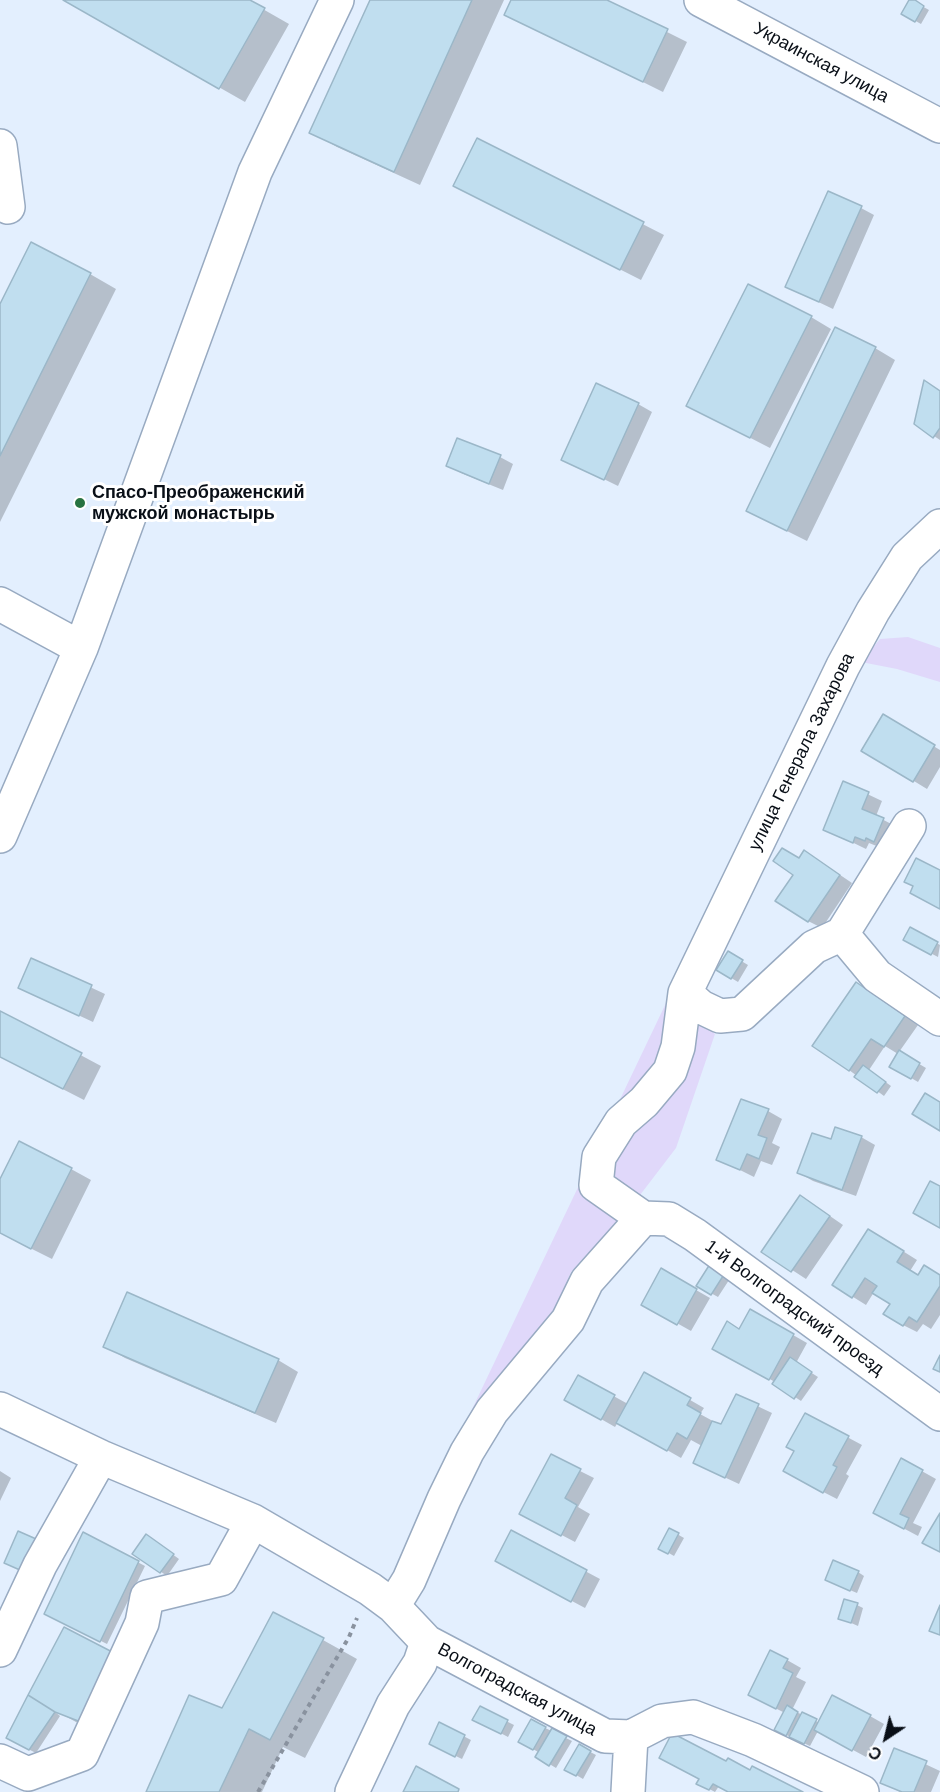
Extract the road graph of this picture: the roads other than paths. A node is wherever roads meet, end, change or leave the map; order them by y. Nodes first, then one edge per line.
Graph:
1 (337, 0) edge
2 (701, 0) edge
3 (940, 126) edge
4 (0, 146) edge
5 (8, 207) dead end
6 (940, 526) edge
7 (0, 604) edge
8 (81, 648) junction
9 (909, 826) dead end
10 (0, 836) edge
11 (842, 933) junction
12 (685, 993) junction
13 (940, 1019) edge
14 (643, 1218) junction
15 (0, 1408) edge
16 (940, 1414) edge
17 (101, 1457) junction
18 (253, 1521) junction
19 (381, 1598) junction
20 (427, 1642) junction
21 (0, 1650) edge
22 (631, 1737) junction
23 (0, 1761) edge
24 (632, 1791) edge
25 (352, 1792) edge
26 (862, 1792) edge

1 - 8 street
2 - 3 street, Украинская улица
4 - 5 street
6 - 12 street, улица Генерала Захарова
7 - 8 street
8 - 10 street
9 - 11 street
11 - 12 street
11 - 13 street
12 - 14 street, улица Генерала Захарова
14 - 16 street, 1-й Волгоградский проезд
14 - 19 street
15 - 17 street, Волгоградская улица
17 - 18 street, Волгоградская улица
17 - 21 street
18 - 19 street, Волгоградская улица
18 - 23 street
19 - 20 street, Волгоградская улица
20 - 22 street, Волгоградская улица
20 - 25 street
22 - 24 street
22 - 26 street

